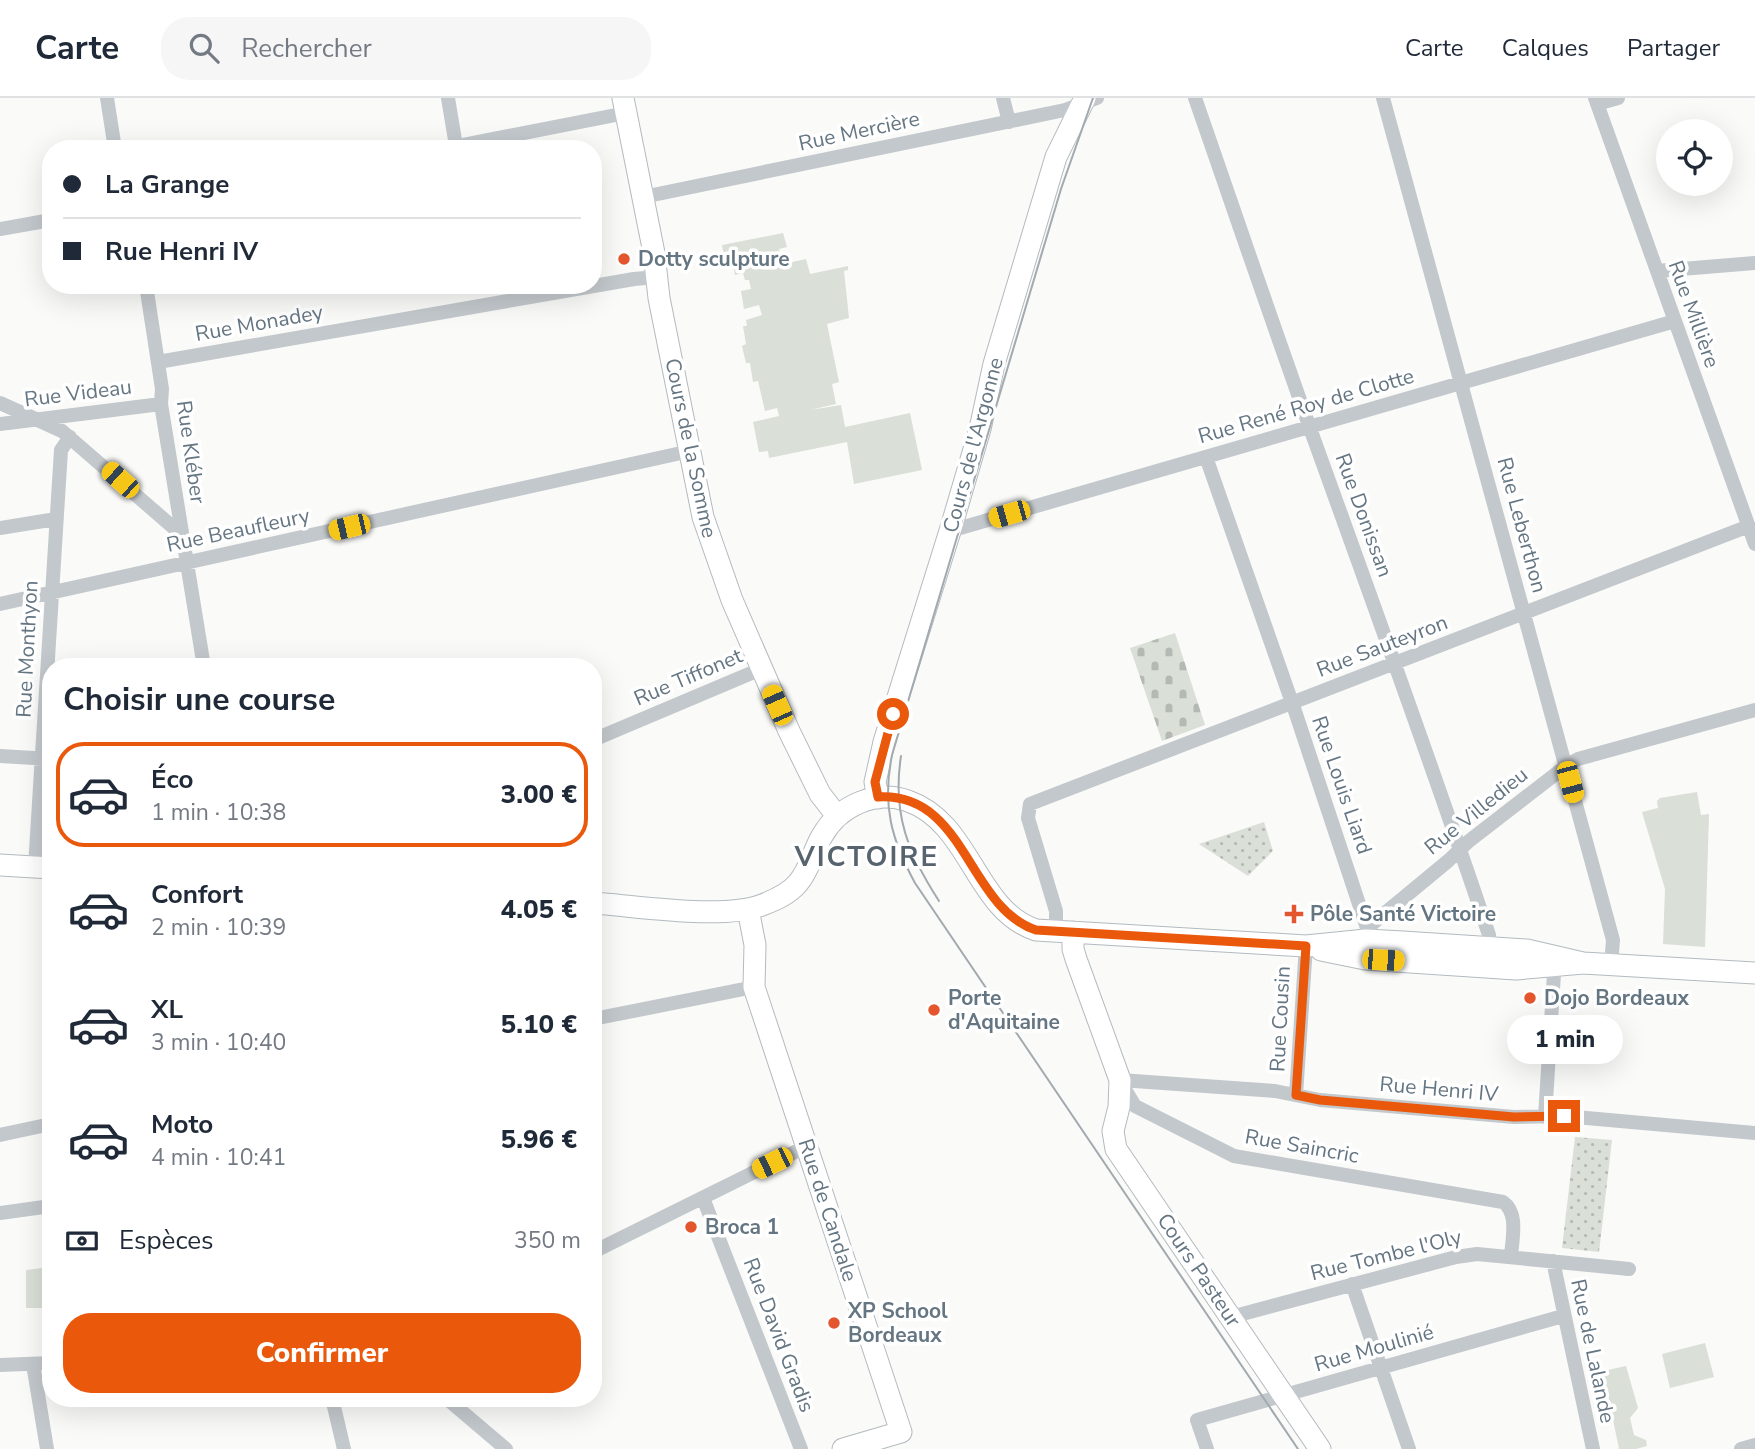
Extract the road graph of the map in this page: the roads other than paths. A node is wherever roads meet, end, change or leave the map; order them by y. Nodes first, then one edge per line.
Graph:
1 (107, 98) edge
2 (448, 98) edge
3 (1003, 98) edge
4 (1195, 98) edge
5 (1383, 98) edge
6 (1618, 98) edge
7 (1088, 100) edge
8 (1596, 101) edge
9 (624, 106) edge
10 (1009, 122) junction
11 (114, 140) edge
12 (449, 140) edge
13 (479, 140) edge
14 (643, 197) junction
15 (42, 222) edge
16 (0, 229) edge
17 (1755, 263) edge
18 (1657, 271) junction
19 (657, 277) junction
20 (602, 285) edge
21 (147, 294) edge
22 (548, 294) edge
23 (1675, 321) junction
24 (158, 362) junction
25 (1461, 383) junction
26 (0, 403) edge
27 (161, 404) junction
28 (37, 419) junction
29 (0, 424) edge
30 (1310, 427) junction
31 (70, 437) junction
32 (690, 451) junction
33 (1206, 457) junction
34 (56, 519) junction
35 (1749, 526) junction
36 (0, 528) edge
37 (950, 531) junction
38 (182, 535) junction
39 (1755, 544) edge
40 (187, 563) junction
41 (52, 593) junction
42 (0, 604) edge
43 (1524, 613) junction
44 (50, 658) edge
45 (203, 658) edge
46 (1396, 663) junction
47 (761, 669) junction
48 (1292, 703) junction
49 (1755, 710) edge
50 (602, 736) edge
51 (0, 756) edge
52 (42, 759) edge
53 (1566, 766) junction
54 (878, 797) junction
55 (837, 816) junction
56 (1460, 849) junction
57 (0, 865) edge
58 (42, 868) edge
59 (602, 904) edge
60 (748, 909) junction
61 (1074, 932) junction
62 (1367, 934) junction
63 (1306, 946) junction
64 (1489, 947) junction
65 (1555, 961) junction
66 (1611, 965) junction
67 (1755, 973) edge
68 (754, 987) junction
69 (602, 1017) edge
70 (1120, 1080) junction
71 (1296, 1095) junction
72 (1545, 1117) junction
73 (42, 1126) edge
74 (1755, 1133) edge
75 (0, 1135) edge
76 (807, 1146) junction
77 (703, 1198) junction
78 (42, 1207) edge
79 (0, 1213) edge
80 (602, 1248) edge
81 (1511, 1257) junction
82 (1553, 1261) junction
83 (1629, 1269) dead end
84 (1352, 1284) junction
85 (1563, 1316) junction
86 (1231, 1317) junction
87 (33, 1364) junction
88 (42, 1364) edge
89 (0, 1365) edge
90 (1380, 1368) junction
91 (1284, 1395) junction
92 (334, 1407) edge
93 (457, 1407) edge
94 (1755, 1445) edge
95 (47, 1449) edge
96 (344, 1449) edge
97 (506, 1449) edge
98 (801, 1449) edge
99 (843, 1449) edge
100 (1207, 1449) edge
101 (1320, 1449) edge
102 (1409, 1449) edge
103 (1593, 1449) edge
104 (1741, 1449) edge

1 - 11 street
2 - 12 street
3 - 10 street
4 - 30 street, Rue Donissan
5 - 25 street, Rue Leberthon
6 - 8 street
7 - 10 street, Rue Mercière
7 - 37 main road, Cours de l'Argonne
8 - 18 street, Rue Millière
9 - 13 street
9 - 14 main road, Cours de la Somme
10 - 14 street, Rue Mercière
14 - 19 main road, Cours de la Somme
15 - 16 street
17 - 18 street
18 - 23 street, Rue Millière
19 - 20 street, Rue Monadey
19 - 32 main road, Cours de la Somme
21 - 24 street, Rue Kléber
22 - 24 street, Rue Monadey
23 - 25 street, Rue René Roy de Clotte
23 - 35 street, Rue Millière
24 - 27 street, Rue Kléber
25 - 30 street, Rue René Roy de Clotte
25 - 43 street, Rue Leberthon
26 - 28 street
27 - 28 street, Rue Videau
27 - 38 street, Rue Kléber
28 - 29 street, Rue Videau
28 - 31 street
30 - 33 street, Rue René Roy de Clotte
30 - 46 street, Rue Donissan
31 - 34 street, Rue Monthyon
31 - 38 street
32 - 40 street, Rue Beaufleury
32 - 47 main road, Cours de la Somme
33 - 37 street, Rue René Roy de Clotte
33 - 48 street, Rue Louis Liard
34 - 36 street
34 - 41 street, Rue Monthyon
35 - 39 street, Rue Millière
35 - 43 street, Rue Sauteyron
37 - 54 main road, Cours de l'Argonne
38 - 40 street, Rue Kléber
40 - 41 street, Rue Beaufleury
40 - 45 street, Rue Kléber
41 - 42 street, Rue Beaufleury
41 - 44 street, Rue Monthyon
43 - 46 street, Rue Sauteyron
43 - 53 street, Rue Leberthon
46 - 48 street, Rue Sauteyron
46 - 56 street, Rue Donissan
47 - 50 street, Rue Tiffonet
47 - 55 main road, Cours de la Somme
48 - 61 street, Rue Sauteyron
48 - 62 street, Rue Louis Liard
49 - 53 street, Rue Villedieu
51 - 52 street
53 - 56 street, Rue Villedieu
53 - 66 street, Rue Leberthon
54 - 55 main road
54 - 61 main road
55 - 60 main road
56 - 62 street, Rue Villedieu
56 - 64 street, Rue Donissan
57 - 58 main road
59 - 60 main road
60 - 68 main road, Rue de Candale
61 - 63 main road
61 - 70 main road
62 - 63 main road
62 - 64 main road
63 - 65 main road
63 - 71 street, Rue Cousin
64 - 65 main road
65 - 66 main road
65 - 72 street
66 - 67 main road
68 - 69 street
68 - 76 main road, Rue de Candale
70 - 71 street, Rue Henri IV
70 - 81 street, Rue Saincric
70 - 86 main road, Cours Pasteur
71 - 72 street, Rue Henri IV
72 - 74 street, Rue Henri IV
73 - 75 street
76 - 77 street
76 - 99 main road, Rue de Candale
77 - 80 street
77 - 98 street, Rue David Gradis
78 - 79 street
81 - 82 street, Rue Tombe l'Oly
81 - 84 street, Rue Tombe l'Oly
82 - 83 street, Rue Tombe l'Oly
82 - 85 street, Rue de Lalande
84 - 86 street, Rue Tombe l'Oly
84 - 90 street
85 - 90 street, Rue Moulinié
85 - 103 street, Rue de Lalande
86 - 91 main road, Cours Pasteur
87 - 88 street
87 - 89 street
87 - 95 street
90 - 91 street, Rue Moulinié
90 - 102 street
91 - 100 street, Rue Moulinié
91 - 101 main road, Cours Pasteur
92 - 96 street
93 - 97 street
94 - 104 street

